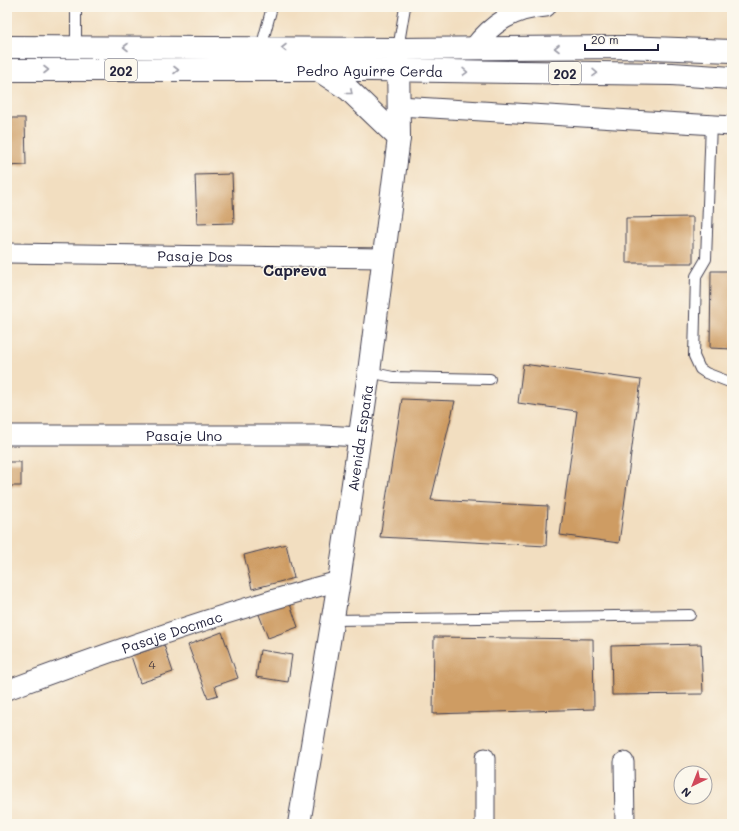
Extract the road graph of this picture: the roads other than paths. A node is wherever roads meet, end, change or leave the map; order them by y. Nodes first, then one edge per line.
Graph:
1 (76, 7) edge
2 (272, 7) edge
3 (405, 7) edge
4 (546, 7) edge
5 (7, 47) edge
6 (76, 47) junction
7 (261, 48) junction
8 (473, 48) junction
9 (398, 49) junction
10 (732, 52) edge
11 (7, 70) edge
12 (318, 70) junction
13 (398, 71) junction
14 (732, 78) edge
15 (399, 106) junction
16 (711, 123) junction
17 (732, 126) edge
18 (399, 138) junction
19 (7, 253) edge
20 (384, 258) junction
21 (369, 372) junction
22 (490, 379) dead end
23 (732, 383) edge
24 (7, 435) edge
25 (360, 437) junction
26 (340, 581) junction
27 (690, 615) dead end
28 (333, 620) junction
29 (7, 690) edge
30 (485, 758) dead end
31 (624, 762) dead end
32 (299, 824) edge
33 (485, 824) edge
34 (625, 824) edge

1 - 6 lane
2 - 7 lane
3 - 9 lane
4 - 8 street
5 - 6 main road, Pedro Aguirre Cerda / 202
7 -> 6 main road, Pedro Aguirre Cerda / 202
9 -> 7 main road, Pedro Aguirre Cerda / 202
8 - 9 main road, Pedro Aguirre Cerda / 202
10 -> 8 main road, Pedro Aguirre Cerda / 202
9 - 13 main road, Avenida España
11 -> 12 main road, Pedro Aguirre Cerda / 202
12 - 13 main road, Pedro Aguirre Cerda / 202
12 -> 18 main road
13 -> 14 main road, Pedro Aguirre Cerda / 202
13 - 15 main road, Avenida España
15 - 16 street
15 - 18 main road, Avenida España
16 - 17 street
16 - 23 lane
18 - 20 main road, Avenida España
19 - 20 street, Pasaje Dos
20 - 21 main road, Avenida España
21 - 22 lane
21 - 25 main road, Avenida España
24 - 25 street, Pasaje Uno
25 - 26 main road, Avenida España
26 - 28 main road, Avenida España
26 - 29 street, Pasaje Docmac
27 - 28 lane
28 - 32 main road, Avenida España
30 - 33 street
31 - 34 street

